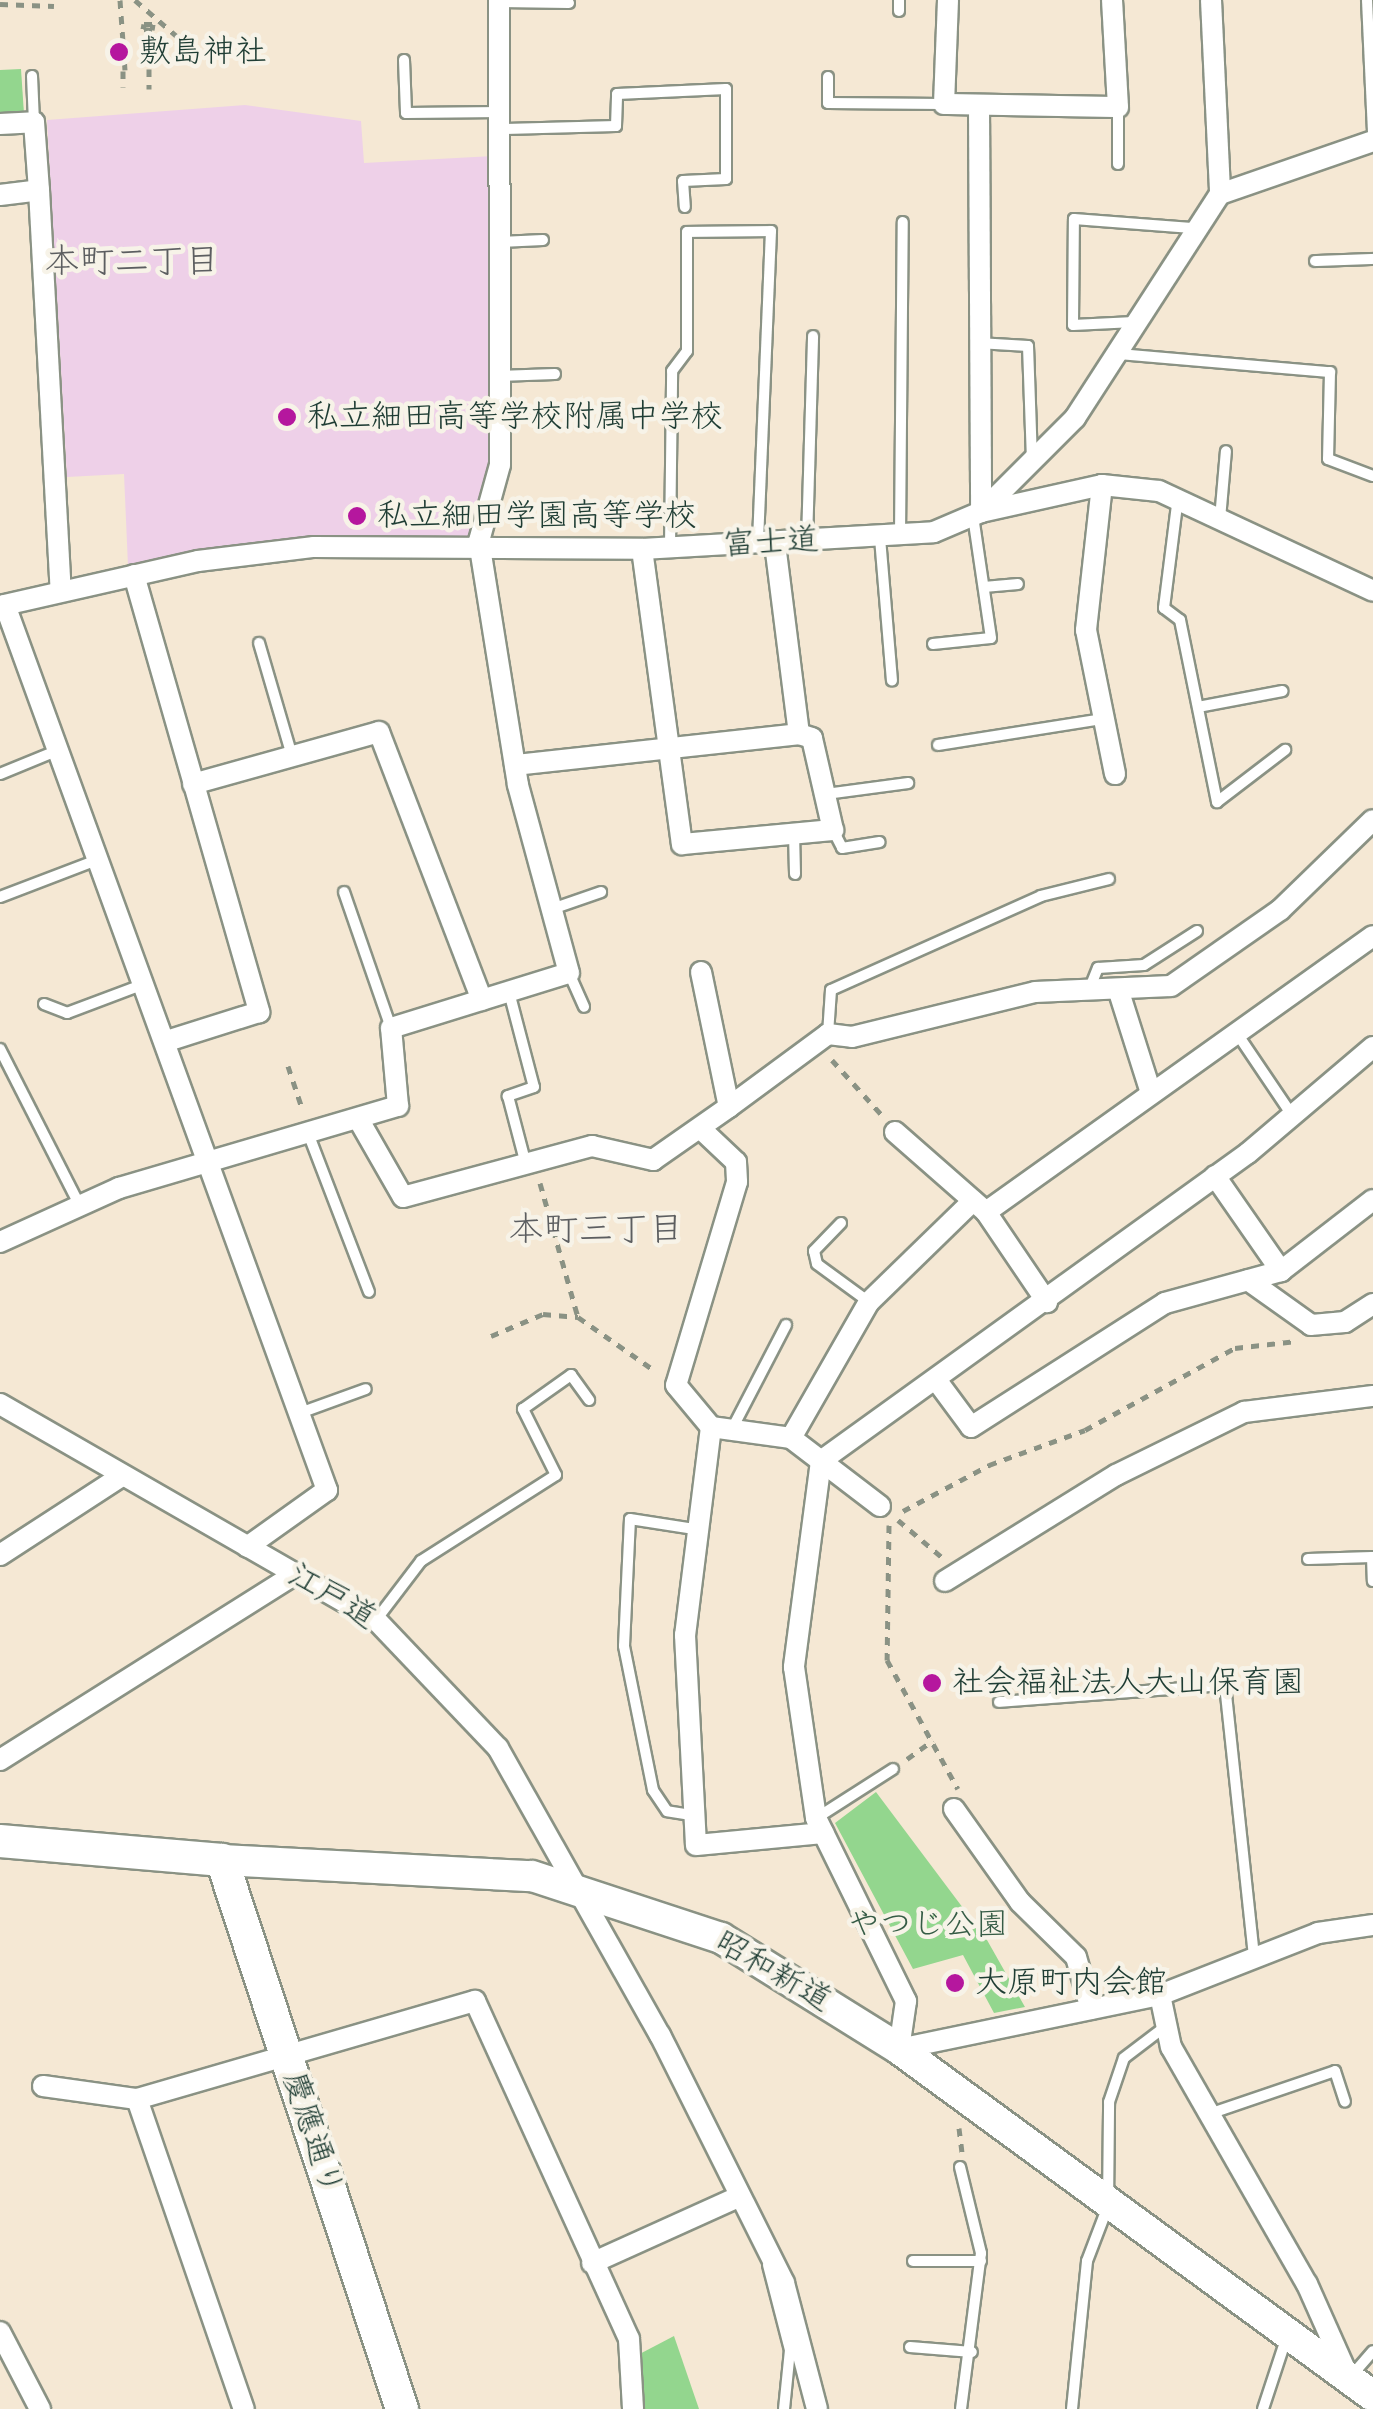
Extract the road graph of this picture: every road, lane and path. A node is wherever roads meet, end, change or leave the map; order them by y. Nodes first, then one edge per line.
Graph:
1 (120, 0) edge
2 (135, 0) edge
3 (948, 0) edge
4 (1112, 0) edge
5 (1211, 0) edge
6 (1368, 0) edge
7 (499, 1) edge
8 (569, 3) dead end
9 (0, 4) edge
10 (54, 6) dead end
11 (187, 45) dead end
12 (404, 60) dead end
13 (149, 69) dead end
14 (32, 76) dead end
15 (828, 77) dead end
16 (124, 87) dead end
17 (149, 89) dead end
18 (944, 104) junction
19 (979, 105) junction
20 (1118, 108) junction
21 (503, 120) junction
22 (34, 122) junction
23 (0, 124) edge
24 (1373, 137) edge
25 (1118, 164) dead end
26 (39, 190) junction
27 (1220, 194) junction
28 (0, 195) edge
29 (686, 207) dead end
30 (902, 222) dead end
31 (1192, 228) junction
32 (543, 240) dead end
33 (500, 242) junction
34 (1373, 259) edge
35 (1315, 261) dead end
36 (1134, 322) junction
37 (813, 336) dead end
38 (978, 344) junction
39 (1118, 354) junction
40 (555, 374) dead end
41 (498, 376) junction
42 (1226, 451) dead end
43 (1032, 465) junction
44 (1373, 476) edge
45 (1102, 485) junction
46 (1178, 496) junction
47 (977, 514) junction
48 (1220, 519) junction
49 (890, 537) junction
50 (807, 542) junction
51 (767, 544) junction
52 (670, 548) junction
53 (642, 549) junction
54 (482, 552) junction
55 (134, 575) junction
56 (1018, 584) dead end
57 (984, 587) junction
58 (62, 590) junction
59 (1373, 591) edge
60 (2, 606) edge
61 (259, 643) dead end
62 (934, 644) dead end
63 (892, 680) dead end
64 (1284, 691) dead end
65 (1198, 708) junction
66 (1104, 719) junction
67 (799, 734) junction
68 (938, 745) dead end
69 (1286, 750) dead end
70 (56, 751) junction
71 (673, 752) junction
72 (292, 756) junction
73 (515, 765) junction
74 (0, 774) edge
75 (1115, 774) dead end
76 (908, 783) dead end
77 (193, 784) junction
78 (826, 794) junction
79 (1373, 820) edge
80 (832, 830) junction
81 (794, 833) junction
82 (880, 842) dead end
83 (98, 860) junction
84 (795, 874) dead end
85 (1109, 879) dead end
86 (344, 892) dead end
87 (601, 892) dead end
88 (0, 897) edge
89 (551, 910) junction
90 (1197, 930) dead end
91 (1373, 936) edge
92 (702, 972) dead end
93 (569, 973) junction
94 (146, 984) junction
95 (509, 992) junction
96 (1088, 992) junction
97 (1119, 992) junction
98 (482, 1000) junction
99 (44, 1004) dead end
100 (584, 1007) dead end
101 (391, 1028) junction
102 (828, 1034) junction
103 (1238, 1034) junction
104 (167, 1041) junction
105 (1373, 1047) edge
106 (0, 1049) edge
107 (794, 1055) junction
108 (288, 1066) dead end
109 (1150, 1090) junction
110 (729, 1108) junction
111 (1292, 1116) junction
112 (360, 1122) junction
113 (701, 1129) junction
114 (895, 1132) joint
115 (310, 1133) junction
116 (208, 1161) junction
117 (530, 1161) junction
118 (1215, 1176) junction
119 (1373, 1200) edge
120 (79, 1204) junction
121 (979, 1206) junction
122 (841, 1222) dead end
123 (0, 1242) edge
124 (1280, 1271) junction
125 (1248, 1280) junction
126 (369, 1292) dead end
127 (869, 1302) junction
128 (1047, 1302) junction
129 (1373, 1304) edge
130 (578, 1317) junction
131 (786, 1325) dead end
132 (491, 1336) dead end
133 (936, 1381) junction
134 (676, 1385) junction
135 (366, 1389) dead end
136 (1373, 1396) edge
137 (589, 1400) dead end
138 (0, 1404) edge
139 (296, 1414) junction
140 (732, 1426) junction
141 (711, 1428) junction
142 (791, 1438) junction
143 (821, 1461) junction
144 (120, 1477) junction
145 (880, 1506) joint
146 (694, 1529) junction
147 (921, 1538) dead end
148 (247, 1547) junction
149 (0, 1555) edge
150 (1308, 1559) dead end
151 (295, 1574) junction
152 (945, 1581) dead end
153 (1373, 1581) edge
154 (376, 1620) junction
155 (999, 1702) dead end
156 (932, 1740) dead end
157 (0, 1760) edge
158 (892, 1769) joint
159 (954, 1809) dead end
160 (691, 1815) junction
161 (819, 1825) junction
162 (0, 1841) edge
163 (222, 1860) junction
164 (574, 1886) junction
165 (1373, 1925) edge
166 (1254, 1958) junction
167 (1160, 1996) junction
168 (1092, 2008) junction
169 (1162, 2029) junction
170 (899, 2049) junction
171 (286, 2056) junction
172 (43, 2086) dead end
173 (137, 2099) junction
174 (1345, 2101) dead end
175 (1208, 2114) junction
176 (960, 2167) dead end
177 (736, 2198) junction
178 (1108, 2206) junction
179 (913, 2261) dead end
180 (981, 2261) junction
181 (592, 2263) junction
182 (768, 2264) junction
183 (0, 2332) edge
184 (1288, 2334) junction
185 (910, 2347) dead end
186 (1373, 2351) edge
187 (972, 2352) junction
188 (1360, 2393) edge
189 (40, 2409) edge
190 (244, 2409) edge
191 (402, 2409) edge
192 (633, 2409) edge
193 (784, 2409) edge
194 (817, 2409) edge
195 (961, 2409) edge
196 (1072, 2409) edge
197 (1263, 2409) edge

1 - 16 path
2 - 11 path
3 - 18 street
4 - 20 street
5 - 27 street
6 - 24 lane
7 - 8 lane
7 - 21 street
9 - 10 path
12 - 21 lane
13 - 17 path
14 - 22 lane
15 - 18 lane
18 - 19 street
19 - 20 street
19 - 38 street
20 - 25 lane
21 - 29 lane
21 - 33 street
22 - 23 street
22 - 26 street
24 - 27 street
26 - 28 street
26 - 58 street
27 - 31 street, 富士道
30 - 49 lane
31 - 36 street, 富士道
31 - 36 lane
32 - 33 lane
33 - 41 street
34 - 35 lane
36 - 39 street, 富士道
37 - 50 lane
38 - 43 lane
38 - 47 street
39 - 43 street, 富士道
39 - 44 lane
40 - 41 lane
41 - 54 street
42 - 48 lane
43 - 47 street, 富士道
45 - 46 street
45 - 47 street
45 - 66 street
46 - 48 street
46 - 65 lane
47 - 49 street, 富士道
47 - 57 lane
48 - 59 street
49 - 50 street, 富士道
49 - 63 lane
50 - 51 street, 富士道
51 - 52 street, 富士道
51 - 52 lane
51 - 67 street
52 - 53 street, 富士道
53 - 54 street, 富士道
53 - 71 street
54 - 55 street, 富士道
54 - 73 street
55 - 58 street, 富士道
55 - 77 street
56 - 57 lane
57 - 62 lane
58 - 60 street, 富士道
60 - 70 street
61 - 72 lane
64 - 65 lane
65 - 69 lane
66 - 68 lane
66 - 75 street
67 - 71 street
67 - 78 street
70 - 74 lane
70 - 83 street
71 - 73 street
71 - 81 street
72 - 77 street
72 - 98 street
73 - 89 street
76 - 78 lane
77 - 104 street
78 - 80 street
79 - 97 street
80 - 81 street
80 - 82 lane
81 - 84 lane
83 - 88 lane
83 - 94 street
85 - 102 lane
86 - 101 lane
87 - 89 lane
89 - 93 street
90 - 96 lane
91 - 103 street
92 - 110 street
93 - 95 street
93 - 100 lane
94 - 99 lane
94 - 104 street
95 - 98 street
95 - 117 lane
96 - 97 street
96 - 102 street
97 - 109 street
98 - 101 street
101 - 112 street
102 - 107 street
103 - 109 street
103 - 111 lane
104 - 116 street
105 - 111 street
106 - 120 lane
107 - 110 street
107 - 114 path
108 - 115 path
109 - 121 street
110 - 113 street
111 - 118 street
112 - 115 street
112 - 117 street
113 - 117 street
113 - 134 street
114 - 121 street
115 - 116 street
115 - 126 lane
116 - 120 street
116 - 139 street
117 - 130 path
118 - 124 street
118 - 128 street
119 - 124 street
120 - 123 street
121 - 127 street
121 - 128 street
122 - 127 lane
124 - 125 street
125 - 129 street
125 - 133 street
127 - 142 street
128 - 133 street
130 - 132 path
130 - 134 path
131 - 140 lane
133 - 143 street
134 - 141 street
135 - 139 lane
136 - 152 street
137 - 154 lane
138 - 144 street, 江戸道
139 - 148 street
140 - 141 street
140 - 142 street
141 - 146 street
142 - 143 street
143 - 145 street
143 - 161 street
144 - 148 street, 江戸道
144 - 149 street
145 - 147 path
146 - 160 street
146 - 160 lane
148 - 151 street, 江戸道
150 - 153 lane
151 - 154 street, 江戸道
151 - 157 street
154 - 164 street, 江戸道
155 - 166 lane
156 - 158 path
158 - 161 lane
159 - 168 street
160 - 161 street
161 - 170 street
162 - 163 main road, 昭和新道
163 - 164 main road, 昭和新道
163 - 171 main road, 慶應通り
164 - 170 main road, 昭和新道
164 - 177 street, 江戸道
165 - 166 street
166 - 167 street
167 - 168 street
167 - 169 street
168 - 170 street
169 - 175 street
169 - 178 lane
170 - 178 main road, 昭和新道
171 - 173 street
171 - 181 street
171 - 191 main road, 慶應通り
172 - 173 street
173 - 190 street
174 - 175 lane
175 - 188 street
176 - 180 lane
177 - 181 street
177 - 182 street, 江戸道
178 - 184 main road, 昭和新道
178 - 196 lane
179 - 180 lane
180 - 187 lane
181 - 192 street
182 - 193 lane
182 - 194 street, 江戸道
183 - 189 street
184 - 188 main road, 昭和新道
184 - 197 lane
185 - 187 lane
186 - 188 lane
187 - 195 lane

